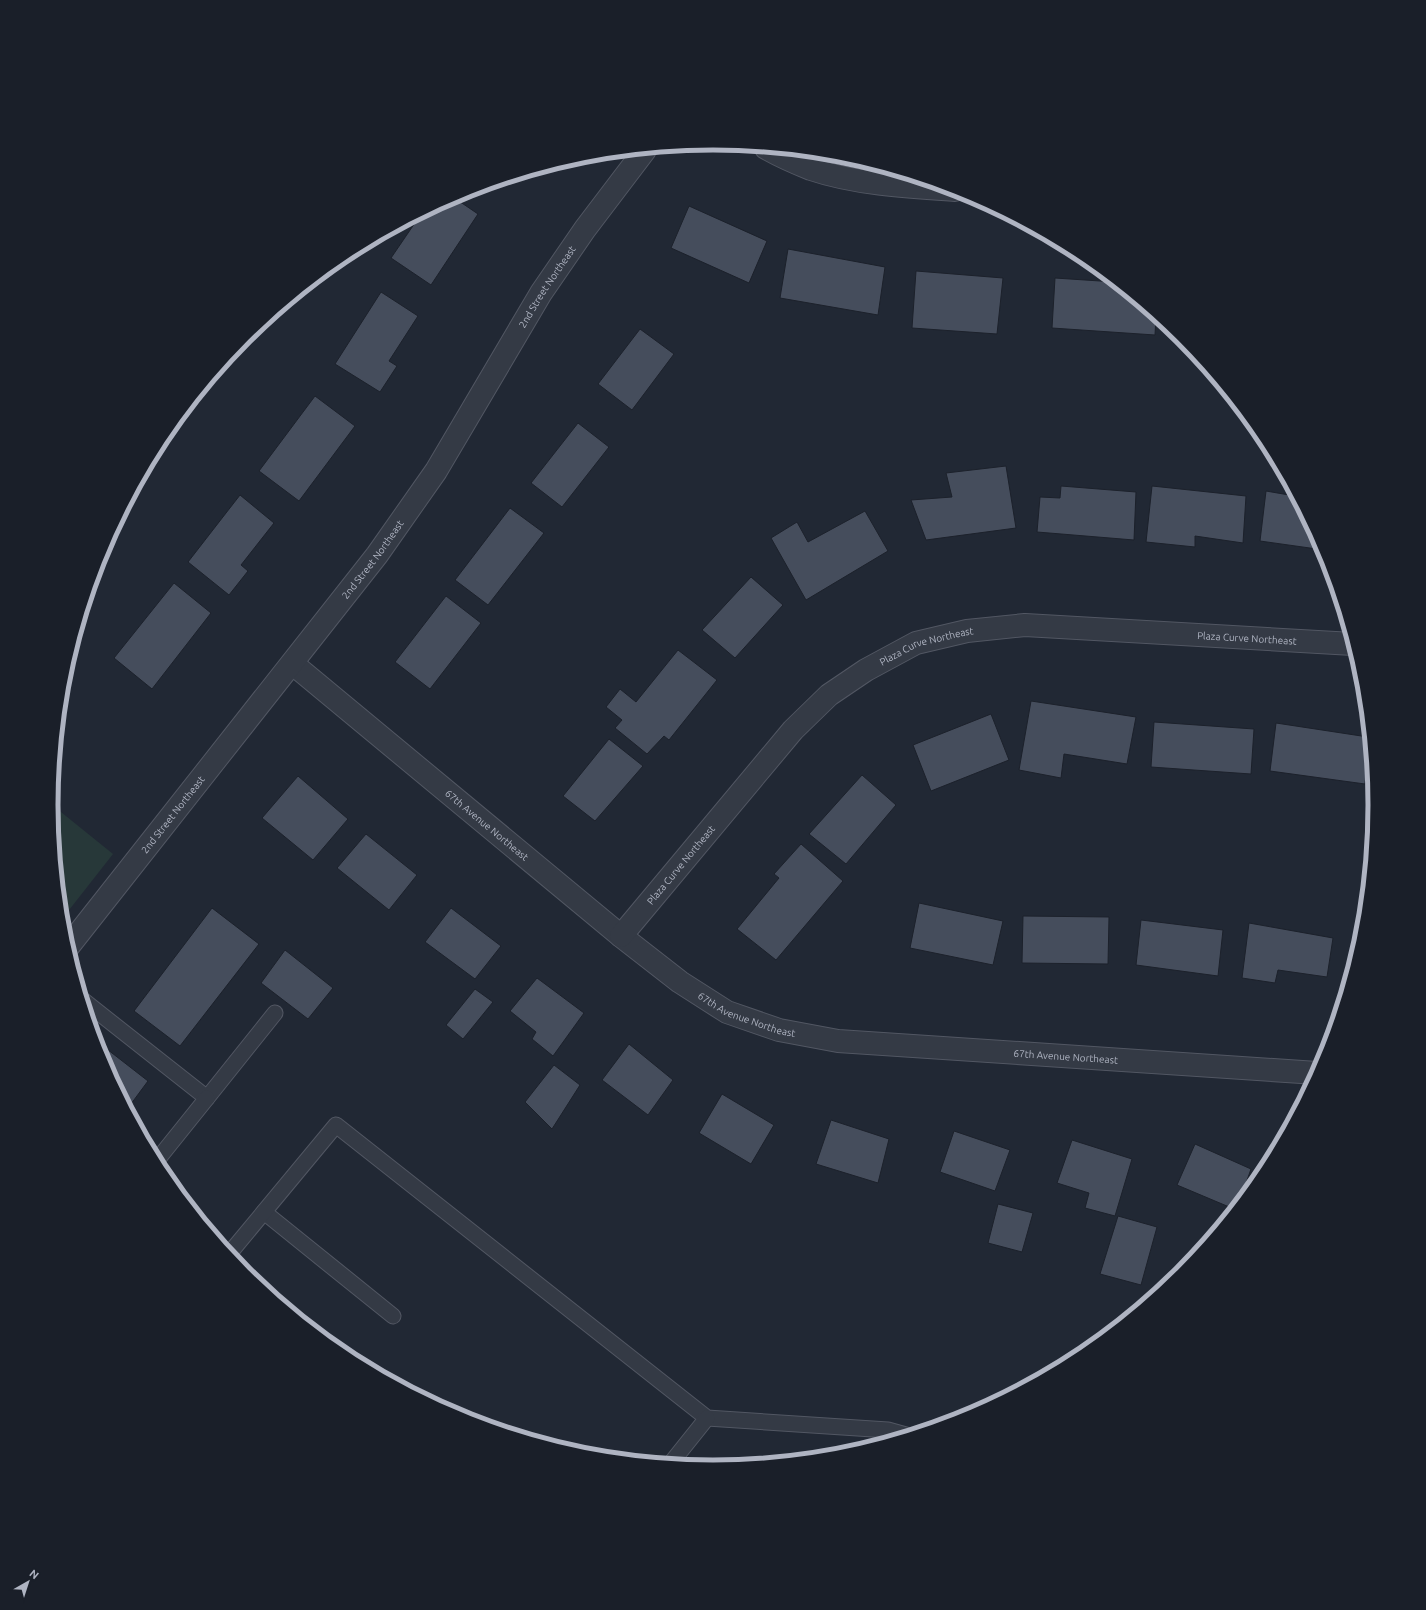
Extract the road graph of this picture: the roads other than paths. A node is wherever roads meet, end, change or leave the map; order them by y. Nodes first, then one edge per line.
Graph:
1 (642, 154) edge
2 (779, 154) edge
3 (934, 189) edge
4 (1348, 644) edge
5 (293, 664) junction
6 (621, 936) junction
7 (73, 941) edge
8 (90, 1005) edge
9 (275, 1013) dead end
10 (1310, 1073) edge
11 (208, 1098) junction
12 (160, 1156) edge
13 (264, 1212) junction
14 (233, 1250) edge
15 (393, 1316) dead end
16 (707, 1418) junction
17 (899, 1433) edge
18 (674, 1459) edge

1 - 5 street, 2nd Street Northeast
2 - 3 street
4 - 6 street, Plaza Curve Northeast
5 - 6 street, 67th Avenue Northeast
5 - 7 street, 2nd Street Northeast
6 - 10 street, 67th Avenue Northeast
8 - 11 lane
9 - 11 lane
11 - 12 lane
13 - 14 lane
13 - 15 lane
13 - 16 lane
16 - 17 lane
16 - 18 lane

